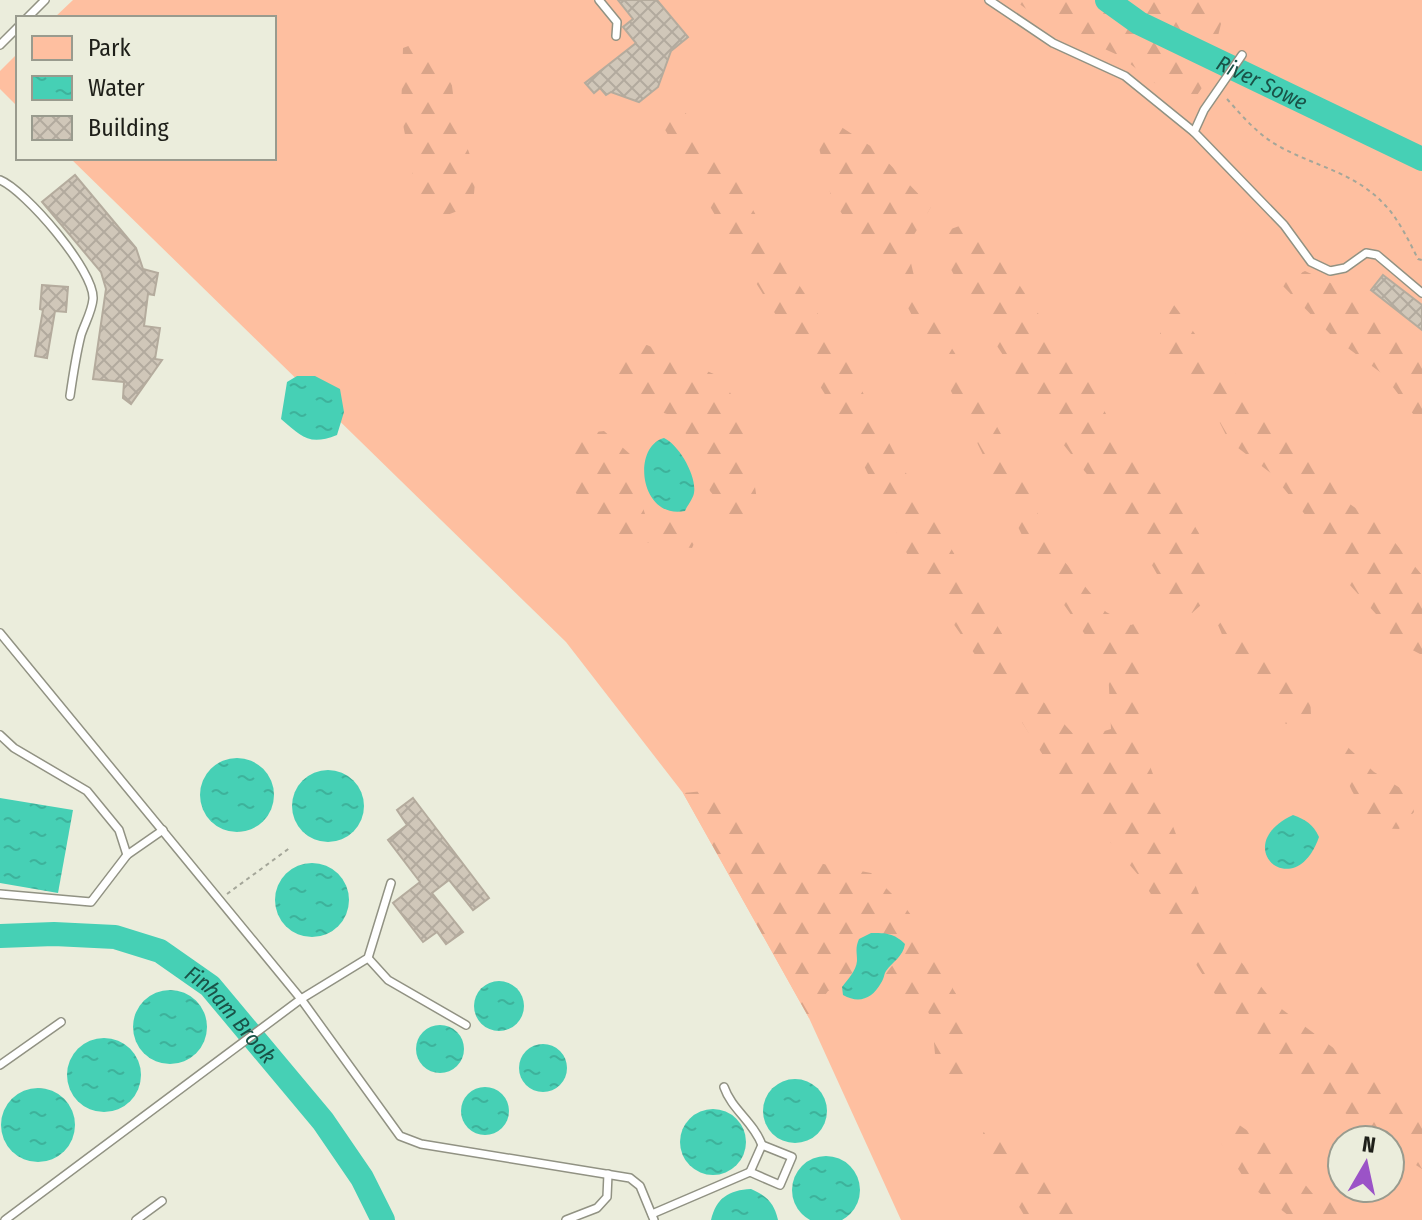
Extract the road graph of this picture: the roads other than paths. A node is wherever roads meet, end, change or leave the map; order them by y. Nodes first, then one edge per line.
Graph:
1 (45, 0) edge
2 (599, 0) edge
3 (989, 0) edge
4 (29, 16) edge
5 (16, 29) edge
6 (616, 36) dead end
7 (0, 45) edge
8 (1242, 55) dead end
9 (1194, 132) junction
10 (0, 180) edge
11 (1422, 293) edge
12 (70, 396) dead end
13 (0, 633) edge
14 (0, 735) edge
15 (163, 830) junction
16 (127, 855) junction
17 (391, 883) dead end
18 (0, 894) edge
19 (368, 958) junction
20 (301, 999) junction
21 (61, 1022) dead end
22 (466, 1025) dead end
23 (0, 1065) edge
24 (724, 1087) dead end
25 (762, 1145) junction
26 (750, 1172) junction
27 (608, 1174) junction
28 (162, 1201) dead end
29 (653, 1217) edge
30 (5, 1220) edge
31 (136, 1220) edge
32 (566, 1220) edge

1 - 4 lane
2 - 6 lane
3 - 9 lane
5 - 7 lane
8 - 9 lane
9 - 11 lane
10 - 12 lane
13 - 15 lane
14 - 16 lane
15 - 16 lane
15 - 20 lane
16 - 18 lane
17 - 19 lane
19 - 20 lane
19 - 22 lane
20 - 27 lane
20 - 30 lane
21 - 23 lane
24 - 25 lane
25 - 26 lane
25 - 26 lane
26 - 29 lane
27 - 29 lane
27 - 32 lane
28 - 31 lane

